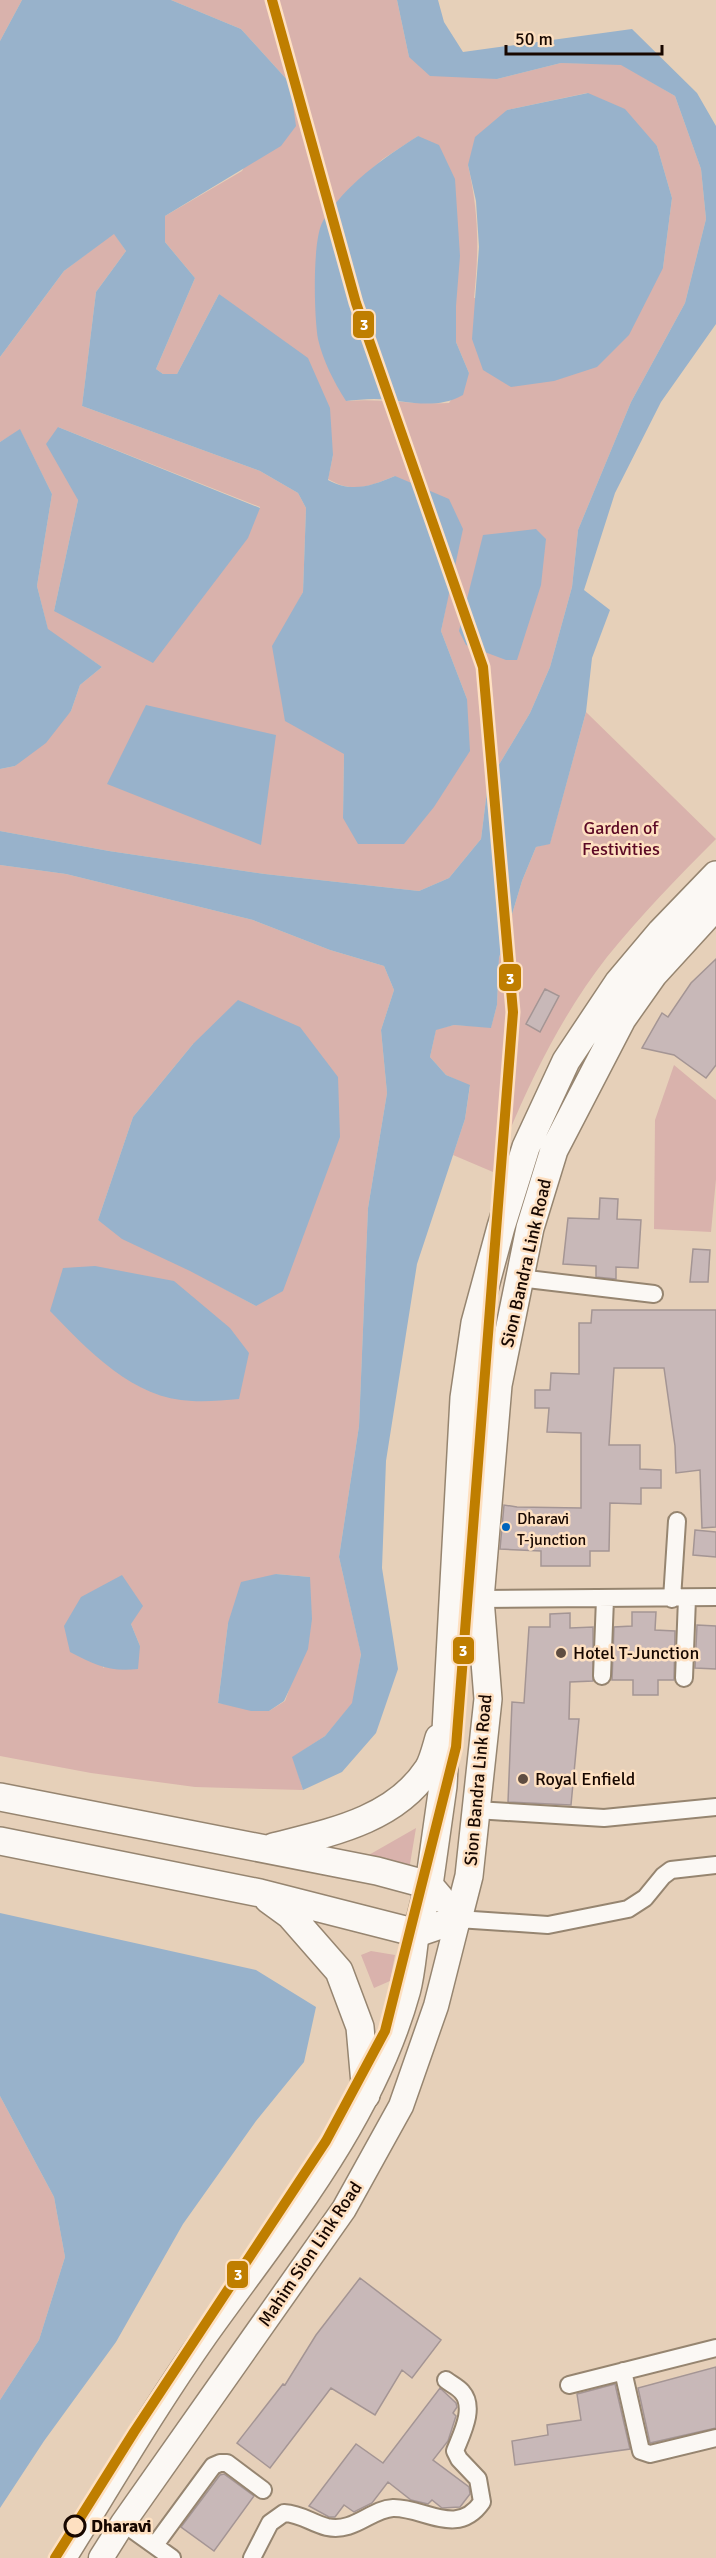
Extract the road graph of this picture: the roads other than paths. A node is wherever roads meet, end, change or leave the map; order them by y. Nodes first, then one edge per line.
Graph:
1 (716, 876) edge
2 (716, 906) edge
3 (542, 1145) junction
4 (519, 1278) junction
5 (654, 1294) dead end
6 (457, 1520) junction
7 (485, 1521) junction
8 (676, 1521) dead end
9 (716, 1597) edge
10 (480, 1599) junction
11 (605, 1599) junction
12 (680, 1599) junction
13 (602, 1676) dead end
14 (684, 1678) dead end
15 (446, 1720) junction
16 (0, 1797) edge
17 (716, 1807) edge
18 (476, 1810) junction
19 (0, 1841) edge
20 (266, 1849) junction
21 (716, 1865) edge
22 (429, 1885) junction
23 (260, 1893) junction
24 (458, 1919) junction
25 (417, 1933) junction
26 (366, 2095) junction
27 (716, 2348) edge
28 (623, 2371) junction
29 (446, 2380) dead end
30 (568, 2385) dead end
31 (716, 2438) edge
32 (263, 2490) dead end
33 (123, 2523) junction
34 (163, 2553) edge
35 (64, 2558) edge
36 (101, 2558) edge
37 (252, 2558) edge

1 - 3 main road, Sion Bandra Link Road
2 - 3 main road, Sion Bandra Link Road
3 - 4 main road, Sion Bandra Link Road
3 - 6 main road, Sion Bandra Link Road
4 - 5 street
4 - 7 main road, Sion Bandra Link Road
6 - 7 main road
6 - 15 main road, Sion Bandra Link Road
7 - 10 main road, Sion Bandra Link Road
8 - 12 street
9 - 12 street
10 - 11 street
10 - 18 main road, Sion Bandra Link Road
11 - 12 street
11 - 13 street
12 - 14 street
15 - 20 main road
15 - 22 main road, Sion Bandra Link Road
16 - 20 main road
17 - 18 street
18 - 24 main road, Sion Bandra Link Road
19 - 23 main road
20 - 22 main road
21 - 24 street
22 - 24 main road
22 - 25 main road, Sion Bandra Link Road
23 - 25 main road
23 - 26 main road
24 - 25 main road
24 - 33 main road, Mahim Sion Link Road
25 - 26 main road
26 - 35 main road
27 - 28 street
28 - 30 street
28 - 31 street
29 - 37 street
32 - 34 street
33 - 34 street
33 - 36 main road, Mahim Sion Link Road

